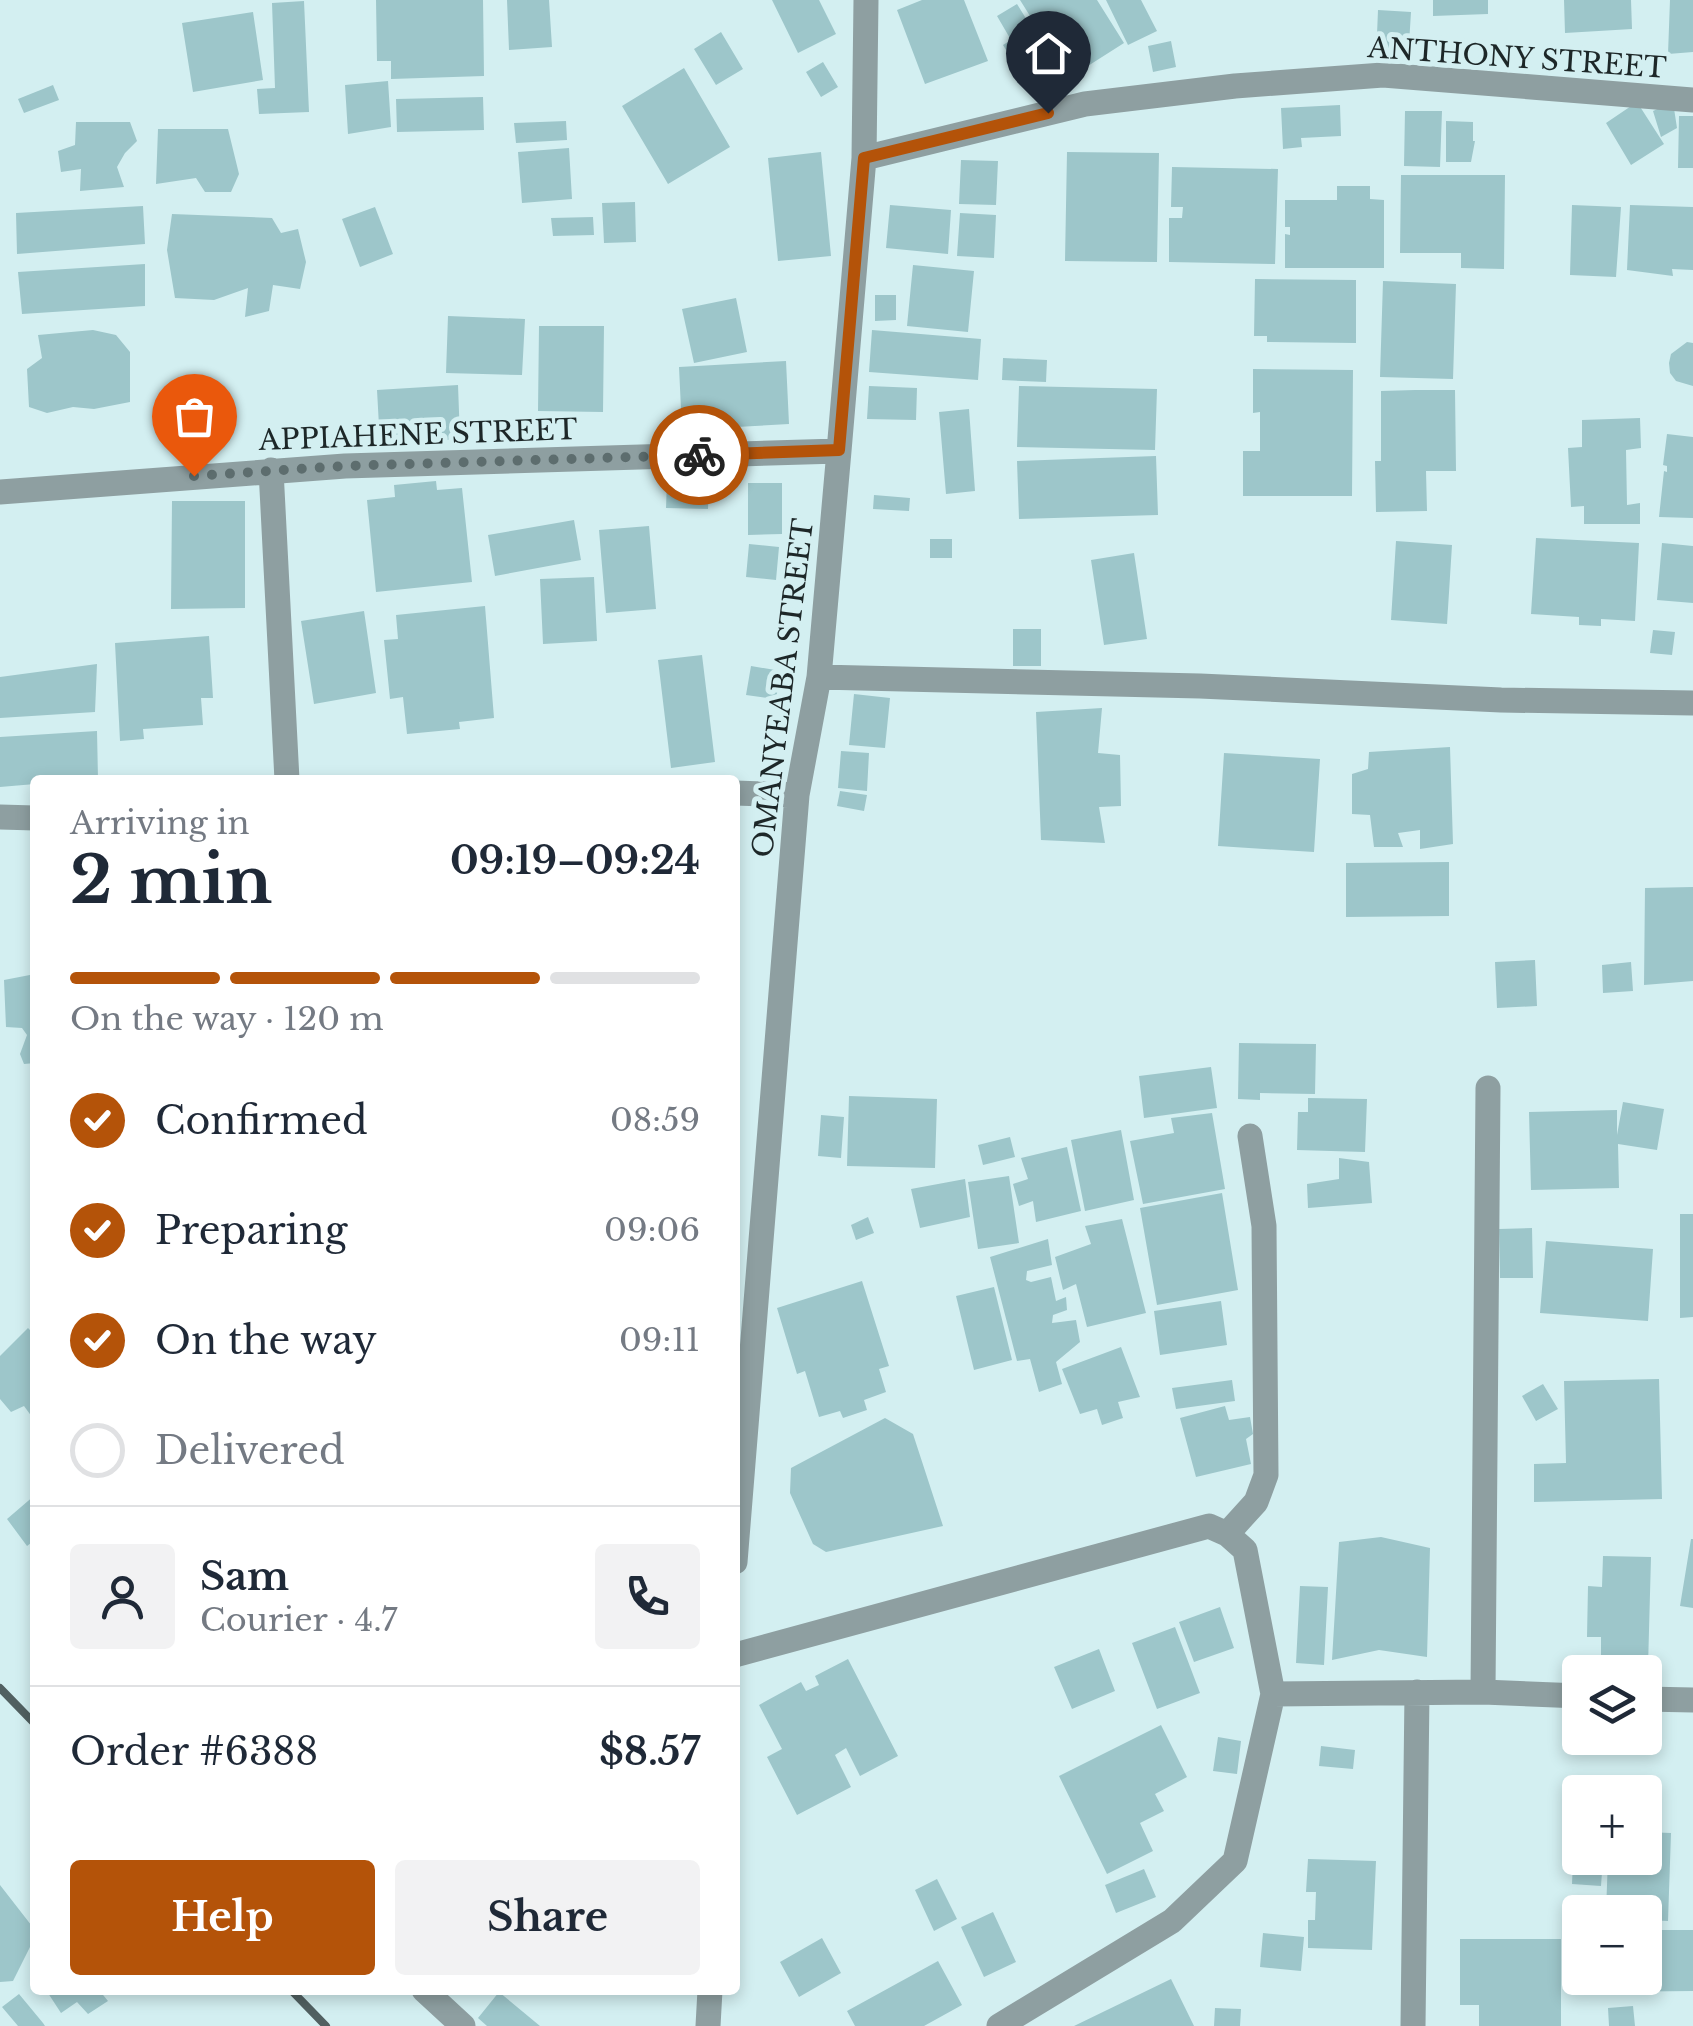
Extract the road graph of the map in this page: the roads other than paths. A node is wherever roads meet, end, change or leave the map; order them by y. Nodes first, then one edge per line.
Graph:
1 (866, 0) edge
2 (1693, 100) edge
3 (864, 158) junction
4 (839, 450) junction
5 (271, 470) junction
6 (0, 492) edge
7 (820, 677) junction
8 (1693, 704) edge
9 (287, 775) edge
10 (740, 793) edge
11 (798, 795) junction
12 (0, 817) edge
13 (30, 818) edge
14 (1488, 1088) dead end
15 (1250, 1136) dead end
16 (740, 1501) edge
17 (1227, 1534) junction
18 (740, 1655) edge
19 (1417, 1692) junction
20 (1483, 1692) junction
21 (1273, 1694) junction
22 (1562, 1695) edge
23 (1662, 1699) edge
24 (1693, 1700) edge
25 (430, 1995) edge
26 (710, 1995) edge
27 (464, 2026) edge
28 (708, 2026) edge
29 (999, 2026) edge
30 (1413, 2026) edge

1 - 3 street, OMANYEABA STREET
2 - 3 street, ANTHONY STREET
3 - 4 street, OMANYEABA STREET
4 - 5 street, APPIAHENE STREET
4 - 7 street, OMANYEABA STREET
5 - 6 street, APPIAHENE STREET
5 - 9 street
7 - 8 street
7 - 11 street, OMANYEABA STREET
10 - 11 street
11 - 16 street, OMANYEABA STREET
12 - 13 street
14 - 20 street
15 - 17 street
17 - 18 street
17 - 21 street
19 - 20 street
19 - 21 street
19 - 30 street
20 - 22 street
21 - 29 street
23 - 24 street
25 - 27 street
26 - 28 street

